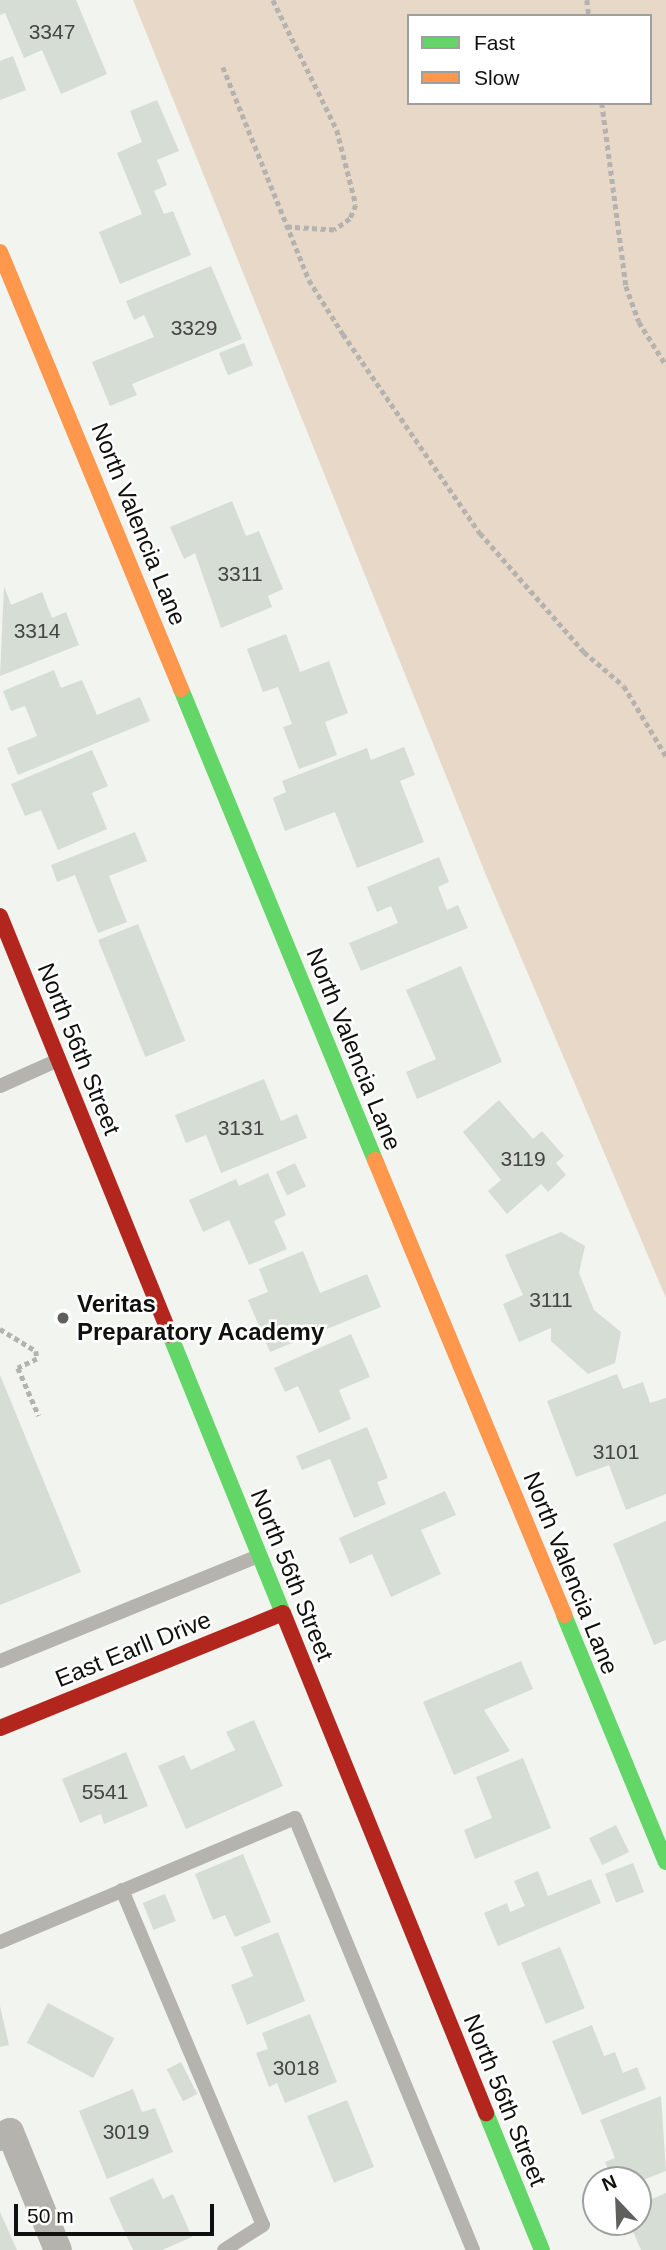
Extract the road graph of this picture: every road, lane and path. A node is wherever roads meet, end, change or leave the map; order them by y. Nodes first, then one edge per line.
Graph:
1 (273, 0) edge
2 (223, 67) dead end
3 (602, 105) edge
4 (286, 226) junction
5 (0, 252) edge
6 (666, 365) edge
7 (666, 756) edge
8 (0, 916) edge
9 (58, 1060) junction
10 (0, 1086) edge
11 (0, 1329) edge
12 (39, 1416) dead end
13 (260, 1556) junction
14 (283, 1613) junction
15 (0, 1661) edge
16 (0, 1728) edge
17 (666, 1863) edge
18 (122, 1890) junction
19 (0, 1942) edge
20 (5, 2134) edge
21 (58, 2250) edge
22 (224, 2250) edge
23 (473, 2250) edge
24 (542, 2250) edge

1 - 4 path
2 - 4 path
3 - 6 path
4 - 7 path
5 - 17 street, North Valencia Lane
8 - 9 street, North 56th Street
9 - 10 lane
9 - 13 street, North 56th Street
11 - 12 path
13 - 14 street, North 56th Street
13 - 15 lane
14 - 16 street, East Earll Drive
14 - 24 street, North 56th Street
18 - 19 lane
18 - 22 lane
18 - 23 lane
20 - 21 street

